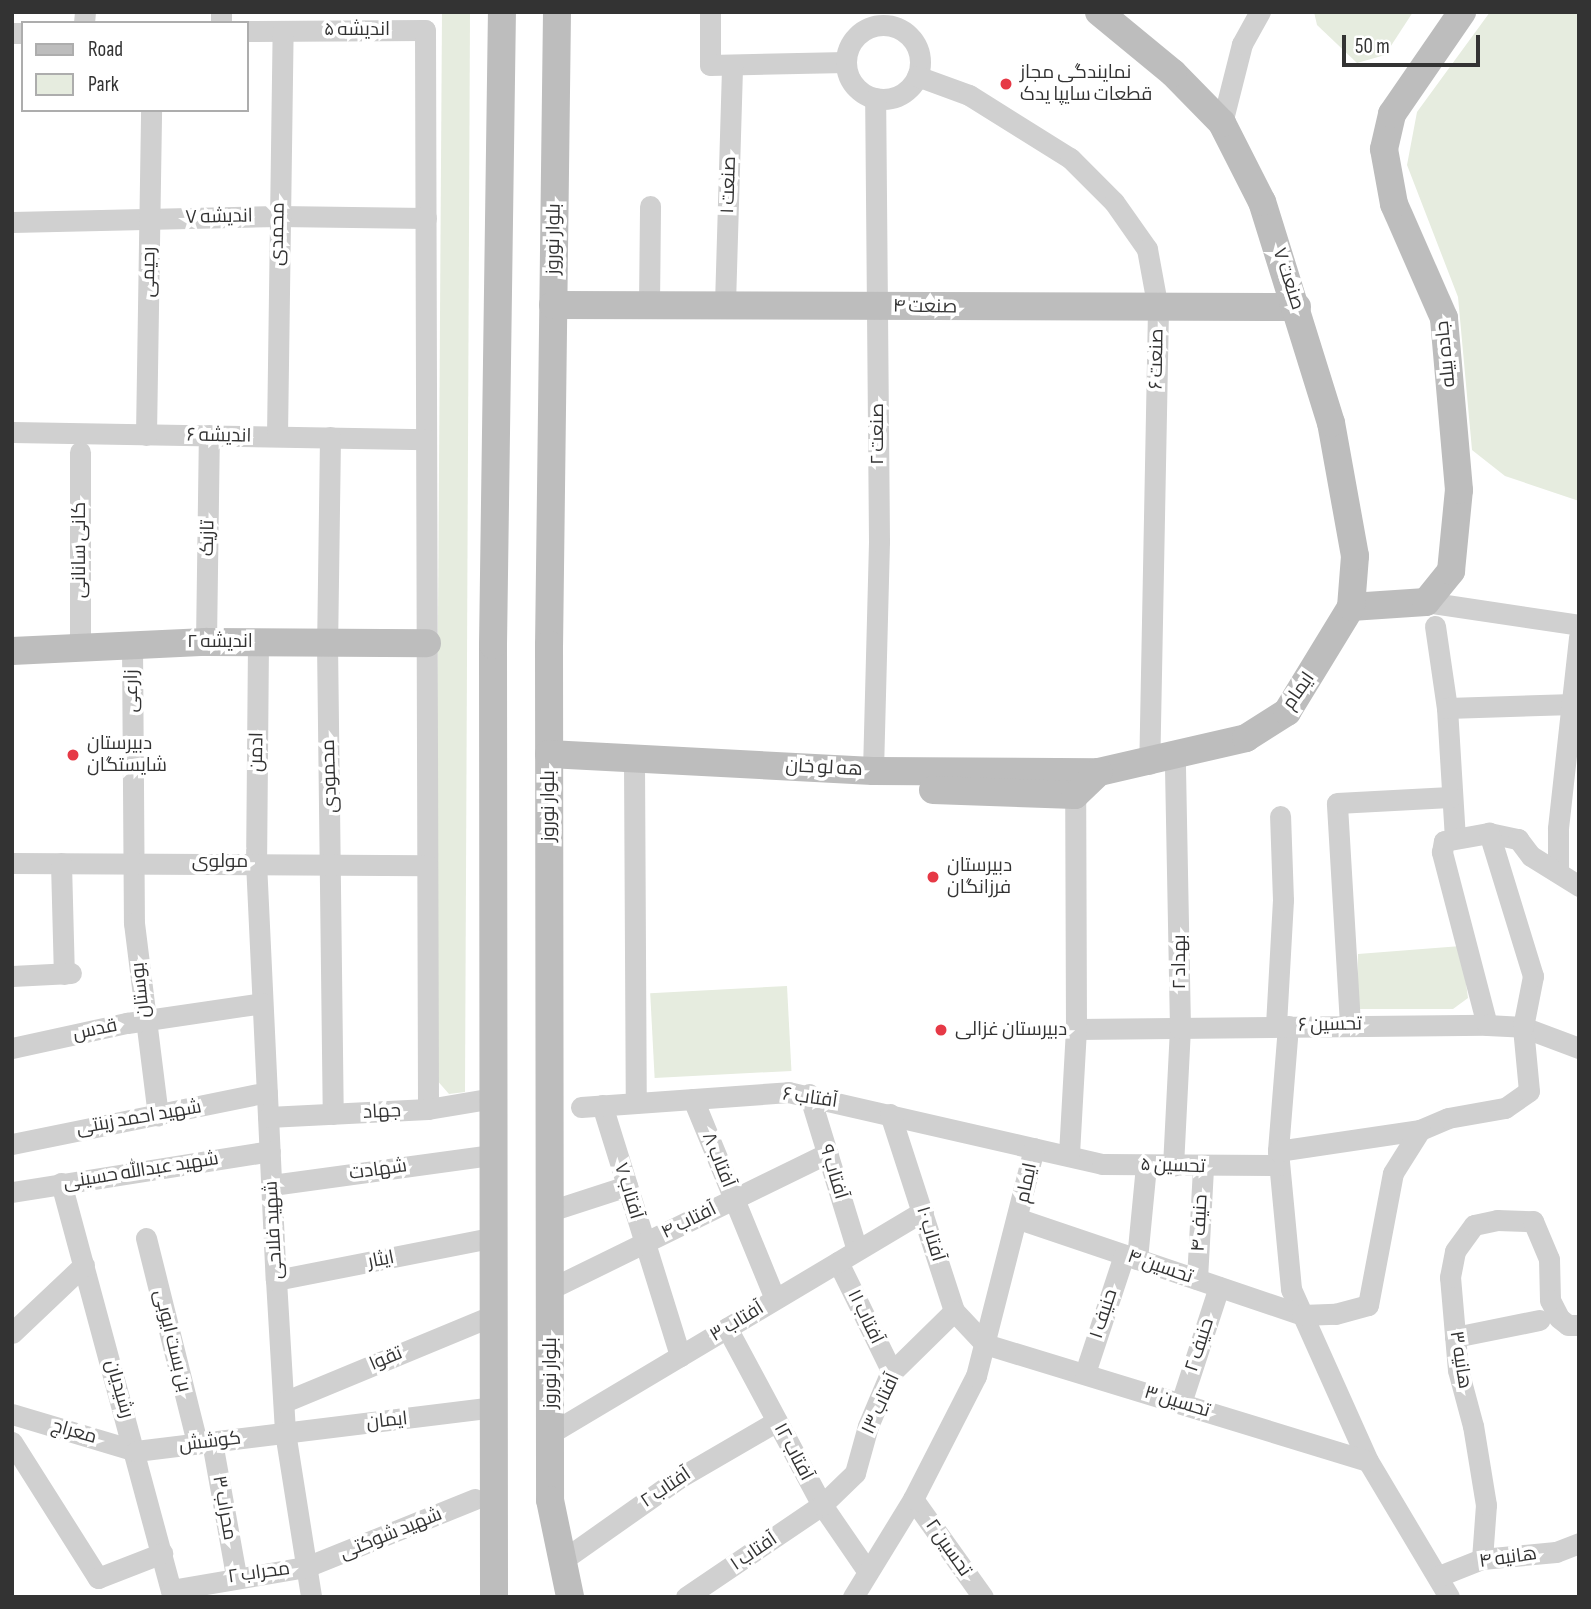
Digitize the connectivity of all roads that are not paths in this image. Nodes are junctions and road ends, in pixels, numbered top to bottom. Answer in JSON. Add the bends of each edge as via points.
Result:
{"nodes":[{"id":1,"x":502,"y":12,"type":"edge"},
{"id":2,"x":556,"y":12,"type":"edge"},
{"id":3,"x":710,"y":12,"type":"edge"},
{"id":4,"x":1099,"y":12,"type":"edge"},
{"id":5,"x":1260,"y":12,"type":"edge"},
{"id":6,"x":1462,"y":12,"type":"edge"},
{"id":7,"x":343,"y":20,"type":"edge"},
{"id":8,"x":903,"y":20,"type":"edge"},
{"id":9,"x":248,"y":31,"type":"edge"},
{"id":10,"x":283,"y":31,"type":"junction"},
{"id":11,"x":846,"y":62,"type":"junction"},
{"id":12,"x":732,"y":66,"type":"junction"},
{"id":13,"x":917,"y":76,"type":"junction"},
{"id":14,"x":875,"y":98,"type":"junction"},
{"id":15,"x":151,"y":112,"type":"edge"},
{"id":16,"x":1222,"y":123,"type":"junction"},
{"id":17,"x":650,"y":206,"type":"dead end"},
{"id":18,"x":278,"y":216,"type":"junction"},
{"id":19,"x":426,"y":218,"type":"junction"},
{"id":20,"x":150,"y":219,"type":"junction"},
{"id":21,"x":12,"y":222,"type":"edge"},
{"id":22,"x":649,"y":304,"type":"junction"},
{"id":23,"x":725,"y":304,"type":"junction"},
{"id":24,"x":553,"y":305,"type":"junction"},
{"id":25,"x":877,"y":306,"type":"junction"},
{"id":26,"x":1297,"y":307,"type":"junction"},
{"id":27,"x":1158,"y":309,"type":"junction"},
{"id":28,"x":12,"y":432,"type":"edge"},
{"id":29,"x":146,"y":435,"type":"junction"},
{"id":30,"x":209,"y":435,"type":"junction"},
{"id":31,"x":278,"y":436,"type":"junction"},
{"id":32,"x":330,"y":437,"type":"junction"},
{"id":33,"x":426,"y":439,"type":"junction"},
{"id":34,"x":80,"y":452,"type":"dead end"},
{"id":35,"x":1351,"y":607,"type":"junction"},
{"id":36,"x":1430,"y":614,"type":"junction"},
{"id":37,"x":1579,"y":625,"type":"edge"},
{"id":38,"x":1579,"y":637,"type":"edge"},
{"id":39,"x":206,"y":642,"type":"junction"},
{"id":40,"x":258,"y":642,"type":"junction"},
{"id":41,"x":327,"y":642,"type":"junction"},
{"id":42,"x":427,"y":643,"type":"junction"},
{"id":43,"x":132,"y":645,"type":"junction"},
{"id":44,"x":80,"y":648,"type":"junction"},
{"id":45,"x":12,"y":651,"type":"edge"},
{"id":46,"x":1573,"y":704,"type":"junction"},
{"id":47,"x":1447,"y":708,"type":"junction"},
{"id":48,"x":1162,"y":761,"type":"junction"},
{"id":49,"x":549,"y":764,"type":"junction"},
{"id":50,"x":634,"y":768,"type":"junction"},
{"id":51,"x":873,"y":771,"type":"junction"},
{"id":52,"x":1083,"y":780,"type":"junction"},
{"id":53,"x":1450,"y":797,"type":"junction"},
{"id":54,"x":1280,"y":816,"type":"dead end"},
{"id":55,"x":1489,"y":833,"type":"junction"},
{"id":56,"x":1455,"y":838,"type":"junction"},
{"id":57,"x":256,"y":862,"type":"junction"},
{"id":58,"x":12,"y":863,"type":"edge"},
{"id":59,"x":61,"y":863,"type":"junction"},
{"id":60,"x":132,"y":863,"type":"junction"},
{"id":61,"x":333,"y":863,"type":"junction"},
{"id":62,"x":428,"y":865,"type":"junction"},
{"id":63,"x":1558,"y":871,"type":"junction"},
{"id":64,"x":1579,"y":886,"type":"edge"},
{"id":65,"x":12,"y":976,"type":"edge"},
{"id":66,"x":262,"y":1003,"type":"junction"},
{"id":67,"x":145,"y":1020,"type":"junction"},
{"id":68,"x":1350,"y":1024,"type":"junction"},
{"id":69,"x":1487,"y":1025,"type":"junction"},
{"id":70,"x":1282,"y":1026,"type":"junction"},
{"id":71,"x":1523,"y":1027,"type":"junction"},
{"id":72,"x":1180,"y":1028,"type":"junction"},
{"id":73,"x":1076,"y":1029,"type":"junction"},
{"id":74,"x":12,"y":1048,"type":"edge"},
{"id":75,"x":1579,"y":1048,"type":"edge"},
{"id":76,"x":267,"y":1092,"type":"junction"},
{"id":77,"x":809,"y":1094,"type":"junction"},
{"id":78,"x":495,"y":1098,"type":"junction"},
{"id":79,"x":694,"y":1098,"type":"junction"},
{"id":80,"x":636,"y":1103,"type":"junction"},
{"id":81,"x":592,"y":1106,"type":"joint"},
{"id":82,"x":428,"y":1109,"type":"junction"},
{"id":83,"x":333,"y":1114,"type":"junction"},
{"id":84,"x":890,"y":1114,"type":"junction"},
{"id":85,"x":158,"y":1116,"type":"junction"},
{"id":86,"x":268,"y":1117,"type":"junction"},
{"id":87,"x":1420,"y":1130,"type":"junction"},
{"id":88,"x":12,"y":1144,"type":"edge"},
{"id":89,"x":1034,"y":1148,"type":"junction"},
{"id":90,"x":270,"y":1151,"type":"junction"},
{"id":91,"x":827,"y":1153,"type":"junction"},
{"id":92,"x":1069,"y":1154,"type":"junction"},
{"id":93,"x":484,"y":1156,"type":"dead end"},
{"id":94,"x":1279,"y":1158,"type":"junction"},
{"id":95,"x":1146,"y":1165,"type":"junction"},
{"id":96,"x":1173,"y":1166,"type":"junction"},
{"id":97,"x":1203,"y":1168,"type":"junction"},
{"id":98,"x":61,"y":1183,"type":"junction"},
{"id":99,"x":272,"y":1185,"type":"junction"},
{"id":100,"x":627,"y":1186,"type":"junction"},
{"id":101,"x":12,"y":1192,"type":"edge"},
{"id":102,"x":734,"y":1199,"type":"junction"},
{"id":103,"x":550,"y":1211,"type":"junction"},
{"id":104,"x":923,"y":1211,"type":"junction"},
{"id":105,"x":1019,"y":1219,"type":"junction"},
{"id":106,"x":146,"y":1238,"type":"dead end"},
{"id":107,"x":485,"y":1239,"type":"dead end"},
{"id":108,"x":645,"y":1243,"type":"junction"},
{"id":109,"x":857,"y":1250,"type":"junction"},
{"id":110,"x":1130,"y":1257,"type":"junction"},
{"id":111,"x":838,"y":1262,"type":"junction"},
{"id":112,"x":84,"y":1265,"type":"junction"},
{"id":113,"x":1197,"y":1279,"type":"junction"},
{"id":114,"x":276,"y":1280,"type":"junction"},
{"id":115,"x":1219,"y":1287,"type":"junction"},
{"id":116,"x":550,"y":1289,"type":"junction"},
{"id":117,"x":775,"y":1299,"type":"junction"},
{"id":118,"x":954,"y":1311,"type":"junction"},
{"id":119,"x":1302,"y":1315,"type":"junction"},
{"id":120,"x":489,"y":1317,"type":"dead end"},
{"id":121,"x":1539,"y":1320,"type":"dead end"},
{"id":122,"x":1579,"y":1325,"type":"edge"},
{"id":123,"x":727,"y":1328,"type":"junction"},
{"id":124,"x":12,"y":1333,"type":"edge"},
{"id":125,"x":1455,"y":1337,"type":"junction"},
{"id":126,"x":985,"y":1344,"type":"junction"},
{"id":127,"x":680,"y":1356,"type":"junction"},
{"id":128,"x":892,"y":1372,"type":"junction"},
{"id":129,"x":1084,"y":1373,"type":"junction"},
{"id":130,"x":284,"y":1402,"type":"junction"},
{"id":131,"x":1181,"y":1403,"type":"junction"},
{"id":132,"x":488,"y":1408,"type":"dead end"},
{"id":133,"x":12,"y":1414,"type":"edge"},
{"id":134,"x":777,"y":1421,"type":"junction"},
{"id":135,"x":285,"y":1432,"type":"junction"},
{"id":136,"x":551,"y":1433,"type":"junction"},
{"id":137,"x":12,"y":1442,"type":"edge"},
{"id":138,"x":205,"y":1442,"type":"junction"},
{"id":139,"x":136,"y":1451,"type":"junction"},
{"id":140,"x":1368,"y":1461,"type":"junction"},
{"id":141,"x":475,"y":1499,"type":"dead end"},
{"id":142,"x":913,"y":1499,"type":"junction"},
{"id":143,"x":822,"y":1505,"type":"junction"},
{"id":144,"x":1579,"y":1543,"type":"edge"},
{"id":145,"x":162,"y":1553,"type":"junction"},
{"id":146,"x":1482,"y":1559,"type":"junction"},
{"id":147,"x":560,"y":1562,"type":"junction"},
{"id":148,"x":306,"y":1567,"type":"junction"},
{"id":149,"x":868,"y":1572,"type":"junction"},
{"id":150,"x":236,"y":1575,"type":"junction"},
{"id":151,"x":1439,"y":1576,"type":"junction"},
{"id":152,"x":172,"y":1593,"type":"edge"},
{"id":153,"x":311,"y":1597,"type":"edge"},
{"id":154,"x":494,"y":1597,"type":"edge"},
{"id":155,"x":570,"y":1597,"type":"edge"},
{"id":156,"x":685,"y":1597,"type":"edge"},
{"id":157,"x":853,"y":1597,"type":"edge"},
{"id":158,"x":982,"y":1597,"type":"edge"},
{"id":159,"x":1449,"y":1597,"type":"edge"}],
"edges":[{"from":1,"to":78,"type":"street","via":[[494,645]]},
{"from":2,"to":24,"type":"street","name":"بلوار نوروز"},
{"from":3,"to":12,"type":"street","via":[[710,65]]},
{"from":4,"to":16,"type":"street","name":"صنعت ۷","via":[[1173,73]]},
{"from":5,"to":16,"type":"street","via":[[1242,44]]},
{"from":6,"to":36,"type":"street","name":"جاده بیله","via":[[1392,114],[1384,149],[1394,204],[1444,318],[1459,491],[1451,571]]},
{"from":7,"to":10,"type":"street","name":"اندیشه ۵"},
{"from":7,"to":19,"type":"street","name":"اندیشه ۵","via":[[425,30]]},
{"from":8,"to":11,"type":"street","via":[[867,29],[850,46]]},
{"from":8,"to":13,"type":"street","via":[[918,51]]},
{"from":9,"to":10,"type":"street","name":"اندیشه ۵"},
{"from":10,"to":18,"type":"street","name":"محمدی"},
{"from":11,"to":12,"type":"street"},
{"from":11,"to":14,"type":"street","via":[[851,81]]},
{"from":12,"to":23,"type":"street","name":"صنعت ۱"},
{"from":13,"to":14,"type":"street","via":[[902,94]]},
{"from":13,"to":27,"type":"street","name":"صنعت ۶","via":[[969,95],[1070,158],[1114,202],[1147,249]]},
{"from":14,"to":25,"type":"street","name":"صنعت ۲"},
{"from":15,"to":20,"type":"street","name":"رحیمی"},
{"from":16,"to":26,"type":"street","name":"صنعت ۷","via":[[1262,202]]},
{"from":17,"to":22,"type":"street"},
{"from":18,"to":19,"type":"street","name":"اندیشه ۷"},
{"from":18,"to":20,"type":"street","name":"اندیشه ۷"},
{"from":18,"to":31,"type":"street","name":"محمدی"},
{"from":19,"to":33,"type":"street"},
{"from":20,"to":21,"type":"street","name":"اندیشه ۷"},
{"from":20,"to":29,"type":"street","name":"رحیمی"},
{"from":22,"to":23,"type":"street","name":"صنعت ۴"},
{"from":22,"to":24,"type":"street","name":"صنعت ۴"},
{"from":23,"to":25,"type":"street","name":"صنعت ۴"},
{"from":24,"to":49,"type":"street","name":"بلوار نوروز"},
{"from":25,"to":27,"type":"street","name":"صنعت ۴"},
{"from":25,"to":51,"type":"street","name":"صنعت ۲","via":[[879,541]]},
{"from":26,"to":27,"type":"street","name":"صنعت ۴"},
{"from":26,"to":35,"type":"street","name":"صنعت ۷","via":[[1331,423],[1352,543]]},
{"from":27,"to":48,"type":"street","name":"صنعت ۶"},
{"from":28,"to":29,"type":"street","name":"اندیشه ۶"},
{"from":29,"to":30,"type":"street","name":"اندیشه ۶"},
{"from":30,"to":31,"type":"street","name":"اندیشه ۶"},
{"from":30,"to":39,"type":"street","name":"تازیک"},
{"from":31,"to":32,"type":"street","name":"اندیشه ۶"},
{"from":32,"to":33,"type":"street","name":"اندیشه ۶"},
{"from":32,"to":41,"type":"street","name":"محمودی"},
{"from":33,"to":42,"type":"street"},
{"from":34,"to":44,"type":"street","name":"کانی سانانی"},
{"from":35,"to":36,"type":"street"},
{"from":35,"to":48,"type":"street","name":"ایمام","via":[[1287,712],[1246,738]]},
{"from":36,"to":37,"type":"street"},
{"from":36,"to":47,"type":"street"},
{"from":38,"to":46,"type":"street"},
{"from":39,"to":40,"type":"street","name":"اندیشه ۲"},
{"from":39,"to":43,"type":"street","name":"اندیشه ۲"},
{"from":40,"to":41,"type":"street","name":"اندیشه ۲"},
{"from":40,"to":57,"type":"street","name":"ادمن"},
{"from":41,"to":42,"type":"street","name":"اندیشه ۲"},
{"from":41,"to":61,"type":"street","name":"محمودی"},
{"from":42,"to":62,"type":"street"},
{"from":43,"to":44,"type":"street","name":"اندیشه ۲"},
{"from":43,"to":60,"type":"street","name":"زارعی"},
{"from":44,"to":45,"type":"street","name":"اندیشه ۲"},
{"from":46,"to":47,"type":"street"},
{"from":46,"to":63,"type":"street","via":[[1558,828]]},
{"from":47,"to":53,"type":"street"},
{"from":48,"to":52,"type":"street","name":"ایمام"},
{"from":48,"to":72,"type":"street","name":"بهداد ۲"},
{"from":49,"to":50,"type":"street"},
{"from":49,"to":103,"type":"street","name":"بلوار نوروز"},
{"from":50,"to":51,"type":"street","name":"هه لو خان"},
{"from":50,"to":52,"type":"street"},
{"from":50,"to":80,"type":"street"},
{"from":51,"to":52,"type":"street","name":"هه لو خان"},
{"from":52,"to":73,"type":"street","name":"ایمام"},
{"from":53,"to":56,"type":"street"},
{"from":53,"to":68,"type":"street","via":[[1337,803]]},
{"from":54,"to":70,"type":"street"},
{"from":55,"to":56,"type":"street"},
{"from":55,"to":63,"type":"street","via":[[1518,839],[1531,856]]},
{"from":55,"to":71,"type":"street","name":"تحسین ۵","via":[[1533,976]]},
{"from":56,"to":69,"type":"street","via":[[1444,841],[1442,852]]},
{"from":57,"to":60,"type":"street","name":"مولوی"},
{"from":57,"to":61,"type":"street","name":"مولوی"},
{"from":57,"to":66,"type":"street","name":"شهید فلاحی"},
{"from":58,"to":59,"type":"street","name":"مولوی"},
{"from":59,"to":60,"type":"street","name":"مولوی"},
{"from":59,"to":65,"type":"street","via":[[68,973]]},
{"from":60,"to":67,"type":"street","name":"بوستان"},
{"from":61,"to":62,"type":"street","name":"مولوی"},
{"from":61,"to":83,"type":"street","name":"محمودی"},
{"from":62,"to":82,"type":"street"},
{"from":63,"to":64,"type":"street"},
{"from":66,"to":67,"type":"street","name":"قدس"},
{"from":66,"to":76,"type":"street","name":"شهید فلاحی"},
{"from":67,"to":74,"type":"street","name":"قدس"},
{"from":67,"to":85,"type":"street","name":"بوستان"},
{"from":68,"to":69,"type":"street","name":"تحسین ۶"},
{"from":68,"to":70,"type":"street","name":"تحسین ۶"},
{"from":69,"to":71,"type":"street","name":"تحسین ۶"},
{"from":70,"to":72,"type":"street","name":"تحسین ۶"},
{"from":70,"to":94,"type":"street"},
{"from":71,"to":75,"type":"street","name":"تحسین ۶"},
{"from":71,"to":87,"type":"street","name":"تحسین ۵","via":[[1529,1091],[1523,1100],[1505,1108],[1448,1118]]},
{"from":72,"to":73,"type":"street","name":"تحسین ۶"},
{"from":72,"to":96,"type":"street","name":"بهداد ۲"},
{"from":73,"to":92,"type":"street","name":"ایمام"},
{"from":76,"to":85,"type":"street","name":"شهید احمد زینتی"},
{"from":76,"to":86,"type":"street","name":"شهید فلاحی"},
{"from":77,"to":79,"type":"street","name":"آفتاب ۶"},
{"from":77,"to":84,"type":"street","name":"آفتاب ۶"},
{"from":77,"to":91,"type":"street","name":"آفتاب ۹"},
{"from":78,"to":82,"type":"street","name":"جهاد"},
{"from":78,"to":154,"type":"street"},
{"from":79,"to":80,"type":"street","name":"آفتاب ۶"},
{"from":79,"to":102,"type":"street","name":"آفتاب ۸"},
{"from":80,"to":81,"type":"street","name":"آفتاب ۶"},
{"from":81,"to":100,"type":"street","name":"آفتاب ۷"},
{"from":82,"to":83,"type":"street","name":"جهاد"},
{"from":83,"to":86,"type":"street","name":"جهاد"},
{"from":84,"to":89,"type":"street","name":"آفتاب ۶"},
{"from":84,"to":104,"type":"street","name":"آفتاب ۱۰"},
{"from":85,"to":88,"type":"street","name":"شهید احمد زینتی"},
{"from":86,"to":90,"type":"street","name":"شهید فلاحی"},
{"from":87,"to":94,"type":"street","name":"تحسین ۵"},
{"from":87,"to":119,"type":"street","via":[[1393,1173],[1368,1305],[1335,1314]]},
{"from":89,"to":92,"type":"street","name":"ایمام"},
{"from":89,"to":105,"type":"street","name":"ایمام"},
{"from":90,"to":98,"type":"street","name":"شهید عبدالله حسینی"},
{"from":90,"to":99,"type":"street","name":"شهید فلاحی"},
{"from":91,"to":102,"type":"street","name":"آفتاب ۴"},
{"from":91,"to":109,"type":"street","name":"آفتاب ۹"},
{"from":92,"to":95,"type":"street","name":"تحسین ۵","via":[[1102,1164]]},
{"from":93,"to":99,"type":"street","name":"شهادت"},
{"from":94,"to":97,"type":"street","name":"تحسین ۵"},
{"from":94,"to":119,"type":"street","via":[[1292,1289]]},
{"from":95,"to":96,"type":"street","name":"تحسین ۵"},
{"from":95,"to":110,"type":"street","name":"حنیف ۱"},
{"from":96,"to":97,"type":"street","name":"تحسین ۵"},
{"from":97,"to":113,"type":"street","name":"حنیف ۴"},
{"from":98,"to":101,"type":"street","name":"شهید عبدالله حسینی"},
{"from":98,"to":112,"type":"street","name":"رشیدیان"},
{"from":99,"to":114,"type":"street","name":"شهید فلاحی"},
{"from":100,"to":103,"type":"street"},
{"from":100,"to":108,"type":"street","name":"آفتاب ۷"},
{"from":102,"to":108,"type":"street","name":"آفتاب ۴"},
{"from":102,"to":117,"type":"street","name":"آفتاب ۸"},
{"from":103,"to":116,"type":"street","name":"بلوار نوروز"},
{"from":104,"to":109,"type":"street","name":"آفتاب ۳"},
{"from":104,"to":118,"type":"street","name":"آفتاب ۱۰"},
{"from":105,"to":110,"type":"street","name":"تحسین ۴"},
{"from":105,"to":126,"type":"street","name":"ایمام"},
{"from":106,"to":138,"type":"street","name":"بن بست ایوبی"},
{"from":107,"to":114,"type":"street","name":"ایثار"},
{"from":108,"to":116,"type":"street","name":"آفتاب ۴"},
{"from":108,"to":127,"type":"street","name":"آفتاب ۷"},
{"from":109,"to":111,"type":"street","name":"آفتاب ۳"},
{"from":110,"to":113,"type":"street","name":"تحسین ۴"},
{"from":110,"to":129,"type":"street","name":"حنیف ۱"},
{"from":111,"to":117,"type":"street","name":"آفتاب ۳"},
{"from":111,"to":128,"type":"street","name":"آفتاب ۱۱"},
{"from":112,"to":124,"type":"street"},
{"from":112,"to":139,"type":"street","name":"رشیدیان"},
{"from":113,"to":115,"type":"street","name":"تحسین ۴"},
{"from":114,"to":130,"type":"street","name":"شهید فلاحی"},
{"from":115,"to":119,"type":"street","name":"تحسین ۴"},
{"from":115,"to":131,"type":"street","name":"حنیف ۲"},
{"from":116,"to":136,"type":"street","name":"بلوار نوروز"},
{"from":117,"to":123,"type":"street","name":"آفتاب ۳"},
{"from":118,"to":126,"type":"street","name":"آفتاب ۱۰"},
{"from":118,"to":128,"type":"street","name":"آفتاب ۱۳"},
{"from":119,"to":140,"type":"street"},
{"from":120,"to":130,"type":"street","name":"تقوا"},
{"from":121,"to":125,"type":"street"},
{"from":122,"to":125,"type":"street","name":"هانیه ۳","via":[[1559,1318],[1550,1300],[1549,1259],[1533,1221],[1497,1220],[1474,1225],[1455,1251],[1450,1277]]},
{"from":123,"to":127,"type":"street","name":"آفتاب ۳"},
{"from":123,"to":134,"type":"street","name":"آفتاب ۱۲"},
{"from":125,"to":146,"type":"street","name":"هانیه ۳","via":[[1486,1505]]},
{"from":126,"to":129,"type":"street","name":"تحسین ۳"},
{"from":126,"to":142,"type":"street","name":"ایمام","via":[[976,1376]]},
{"from":127,"to":136,"type":"street","name":"آفتاب ۳"},
{"from":128,"to":143,"type":"street","name":"آفتاب ۱۳","via":[[868,1426],[855,1473]]},
{"from":129,"to":131,"type":"street","name":"تحسین ۳"},
{"from":130,"to":135,"type":"street","name":"شهید فلاحی"},
{"from":131,"to":140,"type":"street","name":"تحسین ۳"},
{"from":132,"to":135,"type":"street","name":"ایمان"},
{"from":133,"to":139,"type":"street","name":"معراج"},
{"from":134,"to":143,"type":"street","name":"آفتاب ۱۲"},
{"from":134,"to":147,"type":"street","name":"آفتاب ۲","via":[[679,1478]]},
{"from":135,"to":138,"type":"street","name":"کوشش"},
{"from":135,"to":148,"type":"street","name":"شهید فلاحی"},
{"from":136,"to":147,"type":"street","name":"بلوار نوروز","via":[[550,1500]]},
{"from":137,"to":145,"type":"street","via":[[98,1578]]},
{"from":138,"to":139,"type":"street","name":"کوشش"},
{"from":138,"to":150,"type":"street","name":"محراب ۳"},
{"from":139,"to":145,"type":"street","name":"رشیدیان"},
{"from":140,"to":151,"type":"street"},
{"from":141,"to":148,"type":"street","name":"شهید شوکتی"},
{"from":142,"to":149,"type":"street","name":"ایمام"},
{"from":142,"to":158,"type":"street","name":"تحسین ۲"},
{"from":143,"to":149,"type":"street","name":"آفتاب ۱۲"},
{"from":143,"to":156,"type":"street","name":"آفتاب ۱"},
{"from":144,"to":146,"type":"street","name":"هانیه ۴","via":[[1556,1552]]},
{"from":145,"to":152,"type":"street","name":"رشیدیان"},
{"from":146,"to":151,"type":"street","name":"هانیه ۴"},
{"from":147,"to":155,"type":"street","name":"بلوار نوروز"},
{"from":148,"to":150,"type":"street","name":"محراب ۲"},
{"from":148,"to":153,"type":"street","name":"شهید فلاحی"},
{"from":149,"to":157,"type":"street","name":"ایمام"},
{"from":150,"to":152,"type":"street","name":"محراب ۲"},
{"from":151,"to":159,"type":"street"}]}
